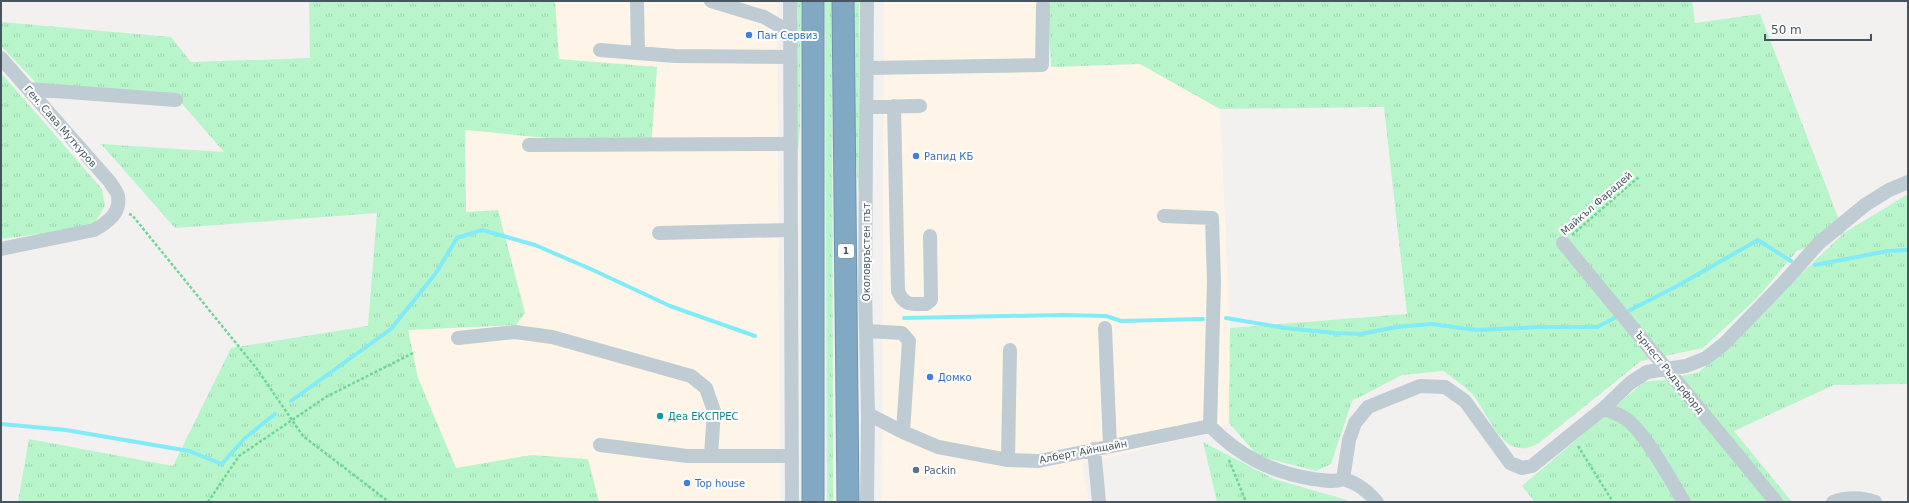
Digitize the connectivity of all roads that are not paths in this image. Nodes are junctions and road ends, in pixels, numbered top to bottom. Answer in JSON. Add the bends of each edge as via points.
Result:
{"nodes":[{"id":1,"x":638,"y":1,"type":"edge"},
{"id":2,"x":711,"y":1,"type":"edge"},
{"id":3,"x":790,"y":1,"type":"edge"},
{"id":4,"x":813,"y":1,"type":"edge"},
{"id":5,"x":843,"y":1,"type":"edge"},
{"id":6,"x":867,"y":1,"type":"edge"},
{"id":7,"x":1043,"y":5,"type":"dead end"},
{"id":8,"x":790,"y":32,"type":"junction"},
{"id":9,"x":600,"y":50,"type":"dead end"},
{"id":10,"x":638,"y":53,"type":"junction"},
{"id":11,"x":790,"y":57,"type":"junction"},
{"id":12,"x":1,"y":58,"type":"edge"},
{"id":13,"x":868,"y":68,"type":"junction"},
{"id":14,"x":28,"y":89,"type":"junction"},
{"id":15,"x":176,"y":100,"type":"dead end"},
{"id":16,"x":894,"y":106,"type":"junction"},
{"id":17,"x":920,"y":106,"type":"dead end"},
{"id":18,"x":867,"y":107,"type":"junction"},
{"id":19,"x":790,"y":144,"type":"junction"},
{"id":20,"x":529,"y":145,"type":"dead end"},
{"id":21,"x":1908,"y":182,"type":"edge"},
{"id":22,"x":1164,"y":216,"type":"dead end"},
{"id":23,"x":791,"y":230,"type":"junction"},
{"id":24,"x":659,"y":233,"type":"dead end"},
{"id":25,"x":930,"y":236,"type":"dead end"},
{"id":26,"x":1563,"y":243,"type":"road end"},
{"id":27,"x":1,"y":249,"type":"edge"},
{"id":28,"x":1105,"y":328,"type":"dead end"},
{"id":29,"x":866,"y":331,"type":"junction"},
{"id":30,"x":458,"y":338,"type":"dead end"},
{"id":31,"x":1010,"y":350,"type":"dead end"},
{"id":32,"x":1668,"y":369,"type":"junction"},
{"id":33,"x":1604,"y":408,"type":"junction"},
{"id":34,"x":868,"y":414,"type":"junction"},
{"id":35,"x":1210,"y":426,"type":"junction"},
{"id":36,"x":902,"y":432,"type":"junction"},
{"id":37,"x":600,"y":445,"type":"dead end"},
{"id":38,"x":1110,"y":445,"type":"junction"},
{"id":39,"x":1094,"y":449,"type":"junction"},
{"id":40,"x":711,"y":455,"type":"junction"},
{"id":41,"x":792,"y":456,"type":"junction"},
{"id":42,"x":1008,"y":460,"type":"junction"},
{"id":43,"x":1343,"y":478,"type":"junction"},
{"id":44,"x":792,"y":502,"type":"edge"},
{"id":45,"x":813,"y":502,"type":"edge"},
{"id":46,"x":848,"y":502,"type":"edge"},
{"id":47,"x":867,"y":502,"type":"edge"},
{"id":48,"x":1099,"y":502,"type":"edge"},
{"id":49,"x":1378,"y":502,"type":"edge"},
{"id":50,"x":1684,"y":502,"type":"edge"},
{"id":51,"x":1776,"y":502,"type":"edge"},
{"id":52,"x":1833,"y":502,"type":"edge"},
{"id":53,"x":1874,"y":502,"type":"edge"}],
"edges":[{"from":1,"to":10,"type":"street"},
{"from":2,"to":8,"type":"street","via":[[764,18]]},
{"from":3,"to":8,"type":"street"},
{"from":4,"to":45,"type":"highway"},
{"from":5,"to":46,"type":"highway","name":"Околовръстен път","number":"1"},
{"from":6,"to":13,"type":"street","name":"Околовръстен път"},
{"from":7,"to":13,"type":"street","via":[[1042,65]]},
{"from":8,"to":11,"type":"street"},
{"from":9,"to":10,"type":"street"},
{"from":10,"to":11,"type":"street","via":[[675,56]]},
{"from":11,"to":19,"type":"street"},
{"from":12,"to":14,"type":"street","name":"Ген. Сава Муткуров"},
{"from":13,"to":18,"type":"street","name":"Околовръстен път"},
{"from":14,"to":15,"type":"street"},
{"from":14,"to":27,"type":"street","name":"Ген. Сава Муткуров","via":[[110,182],[118,196],[117,211],[106,224],[94,230]]},
{"from":16,"to":17,"type":"street"},
{"from":16,"to":18,"type":"street"},
{"from":16,"to":25,"type":"street","via":[[898,291],[902,300],[910,304],[926,304],[931,300]]},
{"from":18,"to":29,"type":"street","name":"Околовръстен път"},
{"from":19,"to":20,"type":"street"},
{"from":19,"to":23,"type":"street"},
{"from":21,"to":32,"type":"street","via":[[1865,205],[1820,243],[1725,343],[1686,366]]},
{"from":22,"to":35,"type":"street","via":[[1212,218],[1214,282]]},
{"from":23,"to":24,"type":"street"},
{"from":23,"to":41,"type":"street"},
{"from":26,"to":32,"type":"street","name":"Ърнест Ръдърфорд"},
{"from":28,"to":38,"type":"street"},
{"from":29,"to":34,"type":"street","name":"Околовръстен път"},
{"from":29,"to":36,"type":"street","via":[[902,333],[908,341]]},
{"from":30,"to":40,"type":"street","via":[[515,332],[552,337],[691,376],[706,388],[714,411]]},
{"from":31,"to":42,"type":"street"},
{"from":32,"to":33,"type":"street","via":[[1647,372],[1630,383]]},
{"from":32,"to":51,"type":"street","name":"Ърнест Ръдърфорд"},
{"from":33,"to":43,"type":"street","via":[[1532,466],[1522,468],[1510,464],[1465,400],[1444,387],[1420,386],[1368,407],[1355,423],[1349,440]]},
{"from":33,"to":50,"type":"street","via":[[1627,420],[1638,431]]},
{"from":34,"to":36,"type":"street","name":"Алберт Айнщайн"},
{"from":34,"to":47,"type":"street","name":"Околовръстен път"},
{"from":35,"to":38,"type":"street","name":"Алберт Айнщайн"},
{"from":35,"to":43,"type":"street","via":[[1227,443],[1254,460],[1298,476],[1329,481]]},
{"from":36,"to":42,"type":"street","name":"Алберт Айнщайн","via":[[938,447]]},
{"from":37,"to":40,"type":"street","via":[[687,456]]},
{"from":38,"to":39,"type":"street","name":"Алберт Айнщайн"},
{"from":39,"to":42,"type":"street","name":"Алберт Айнщайн","via":[[1039,461]]},
{"from":39,"to":48,"type":"street"},
{"from":40,"to":41,"type":"street"},
{"from":41,"to":44,"type":"street"},
{"from":43,"to":49,"type":"street","via":[[1355,482]]},
{"from":52,"to":53,"type":"street","via":[[1863,498]]}]}
